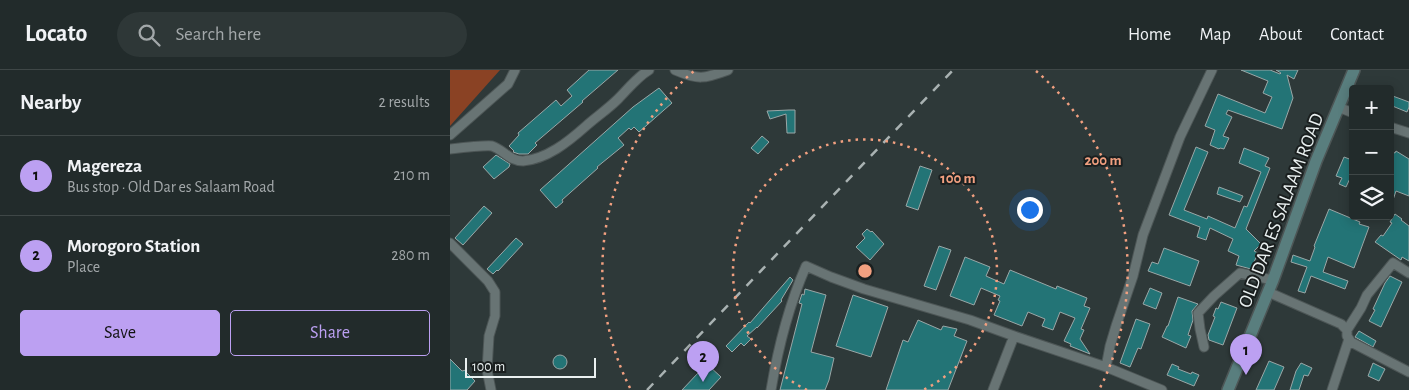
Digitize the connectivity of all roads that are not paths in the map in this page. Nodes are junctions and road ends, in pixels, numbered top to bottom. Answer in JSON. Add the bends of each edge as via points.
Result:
{"nodes":[{"id":1,"x":515,"y":70,"type":"edge"},
{"id":2,"x":649,"y":70,"type":"edge"},
{"id":3,"x":675,"y":70,"type":"edge"},
{"id":4,"x":728,"y":70,"type":"edge"},
{"id":5,"x":1212,"y":70,"type":"edge"},
{"id":6,"x":1354,"y":70,"type":"edge"},
{"id":7,"x":1338,"y":107,"type":"junction"},
{"id":8,"x":1349,"y":111,"type":"edge"},
{"id":9,"x":1394,"y":128,"type":"edge"},
{"id":10,"x":1409,"y":133,"type":"edge"},
{"id":11,"x":450,"y":135,"type":"edge"},
{"id":12,"x":450,"y":148,"type":"edge"},
{"id":13,"x":450,"y":243,"type":"edge"},
{"id":14,"x":1409,"y":273,"type":"edge"},
{"id":15,"x":1273,"y":280,"type":"junction"},
{"id":16,"x":1268,"y":292,"type":"junction"},
{"id":17,"x":1348,"y":335,"type":"junction"},
{"id":18,"x":1014,"y":336,"type":"junction"},
{"id":19,"x":1204,"y":347,"type":"dead end"},
{"id":20,"x":1106,"y":367,"type":"junction"},
{"id":21,"x":1409,"y":372,"type":"edge"},
{"id":22,"x":491,"y":390,"type":"edge"},
{"id":23,"x":771,"y":390,"type":"edge"},
{"id":24,"x":993,"y":390,"type":"edge"},
{"id":25,"x":1162,"y":390,"type":"edge"},
{"id":26,"x":1228,"y":390,"type":"edge"},
{"id":27,"x":1332,"y":390,"type":"edge"}],
"edges":[{"from":1,"to":11,"type":"street","via":[[508,84]]},
{"from":2,"to":12,"type":"street","via":[[581,130],[546,155],[520,161],[491,146]]},
{"from":3,"to":4,"type":"street","via":[[700,78]]},
{"from":5,"to":20,"type":"street","via":[[1180,137],[1143,235]]},
{"from":6,"to":7,"type":"main road","name":"OLD DAR ES SALAAM ROAD"},
{"from":7,"to":8,"type":"street"},
{"from":7,"to":15,"type":"main road","name":"OLD DAR ES SALAAM ROAD"},
{"from":9,"to":10,"type":"street"},
{"from":13,"to":22,"type":"street","via":[[495,292],[487,370]]},
{"from":14,"to":17,"type":"street","via":[[1393,262],[1367,295]]},
{"from":15,"to":16,"type":"main road","name":"OLD DAR ES SALAAM ROAD"},
{"from":15,"to":19,"type":"street","via":[[1240,273],[1214,296],[1198,312]]},
{"from":16,"to":17,"type":"street","via":[[1336,322]]},
{"from":16,"to":26,"type":"main road","name":"OLD DAR ES SALAAM ROAD"},
{"from":17,"to":21,"type":"street","via":[[1351,342]]},
{"from":17,"to":27,"type":"street"},
{"from":18,"to":20,"type":"street"},
{"from":18,"to":23,"type":"street","via":[[864,289],[806,266],[791,304]]},
{"from":18,"to":24,"type":"street"},
{"from":20,"to":25,"type":"street"}]}
